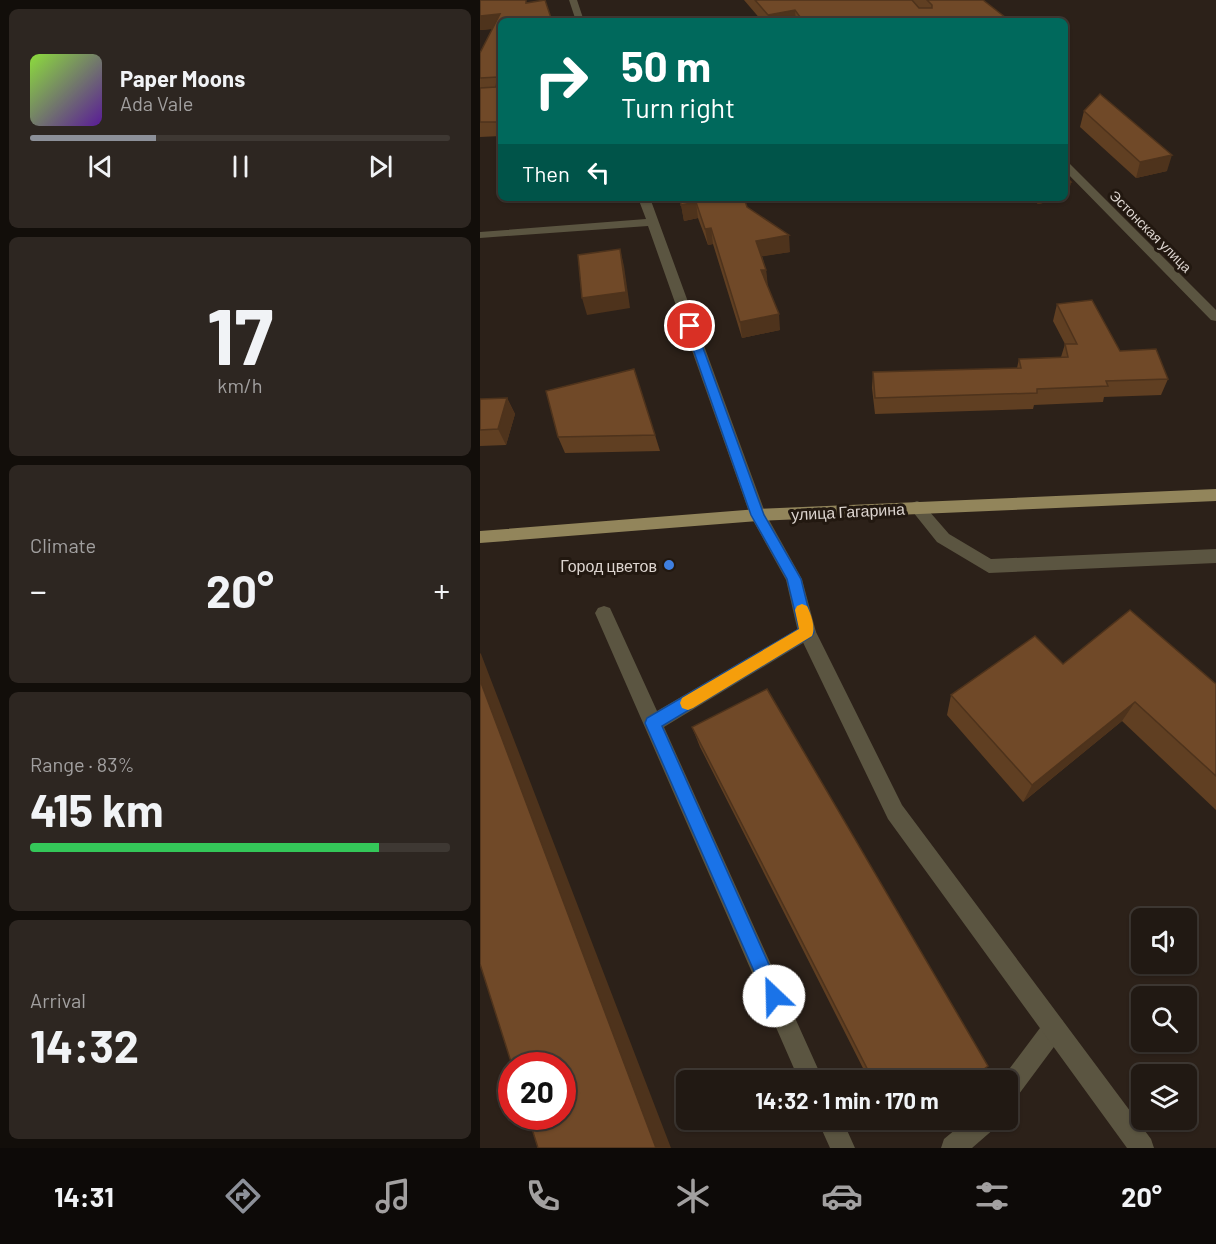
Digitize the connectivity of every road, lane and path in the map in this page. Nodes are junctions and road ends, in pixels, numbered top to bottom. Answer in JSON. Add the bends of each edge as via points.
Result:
{"nodes":[{"id":1,"x":573,"y":0,"type":"edge"},
{"id":2,"x":579,"y":18,"type":"edge"},
{"id":3,"x":1068,"y":168,"type":"edge"},
{"id":4,"x":645,"y":201,"type":"edge"},
{"id":5,"x":652,"y":222,"type":"junction"},
{"id":6,"x":480,"y":235,"type":"edge"},
{"id":7,"x":1216,"y":317,"type":"edge"},
{"id":8,"x":1216,"y":495,"type":"edge"},
{"id":9,"x":917,"y":507,"type":"junction"},
{"id":10,"x":758,"y":515,"type":"junction"},
{"id":11,"x":480,"y":537,"type":"edge"},
{"id":12,"x":1216,"y":556,"type":"edge"},
{"id":13,"x":604,"y":613,"type":"dead end"},
{"id":14,"x":807,"y":632,"type":"junction"},
{"id":15,"x":653,"y":723,"type":"junction"},
{"id":16,"x":1054,"y":1028,"type":"junction"},
{"id":17,"x":808,"y":1070,"type":"edge"},
{"id":18,"x":1018,"y":1077,"type":"edge"},
{"id":19,"x":834,"y":1130,"type":"edge"},
{"id":20,"x":973,"y":1130,"type":"edge"},
{"id":21,"x":843,"y":1148,"type":"edge"},
{"id":22,"x":952,"y":1148,"type":"edge"},
{"id":23,"x":1142,"y":1148,"type":"edge"}],
"edges":[{"from":1,"to":2,"type":"street"},
{"from":3,"to":7,"type":"street","name":"Эстонская улица"},
{"from":4,"to":5,"type":"street"},
{"from":5,"to":6,"type":"street"},
{"from":5,"to":10,"type":"street"},
{"from":8,"to":9,"type":"main road","name":"улица Гагарина"},
{"from":9,"to":10,"type":"main road","name":"улица Гагарина"},
{"from":9,"to":12,"type":"street","via":[[943,538],[989,566]]},
{"from":10,"to":11,"type":"main road","name":"улица Гагарина"},
{"from":10,"to":14,"type":"street","via":[[794,579]]},
{"from":13,"to":15,"type":"street"},
{"from":14,"to":15,"type":"street"},
{"from":14,"to":16,"type":"street","via":[[895,812]]},
{"from":15,"to":17,"type":"street"},
{"from":16,"to":18,"type":"street"},
{"from":16,"to":23,"type":"street"},
{"from":19,"to":21,"type":"street"},
{"from":20,"to":22,"type":"street"}]}
